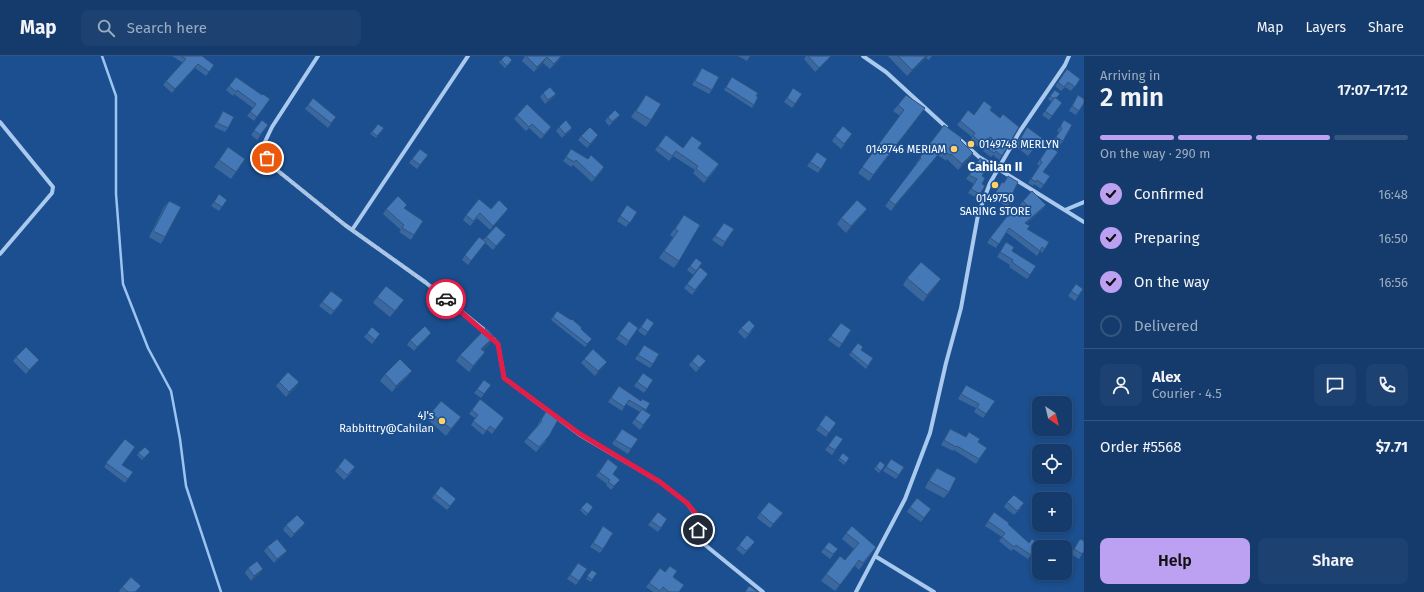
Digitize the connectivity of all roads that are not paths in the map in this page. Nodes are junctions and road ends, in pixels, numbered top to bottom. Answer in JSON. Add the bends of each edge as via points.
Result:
{"nodes":[{"id":1,"x":318,"y":56,"type":"edge"},
{"id":2,"x":468,"y":56,"type":"edge"},
{"id":3,"x":864,"y":56,"type":"edge"},
{"id":4,"x":1069,"y":56,"type":"edge"},
{"id":5,"x":0,"y":122,"type":"edge"},
{"id":6,"x":950,"y":130,"type":"edge"},
{"id":7,"x":956,"y":136,"type":"edge"},
{"id":8,"x":999,"y":169,"type":"junction"},
{"id":9,"x":1084,"y":202,"type":"edge"},
{"id":10,"x":1065,"y":210,"type":"junction"},
{"id":11,"x":1084,"y":222,"type":"edge"},
{"id":12,"x":352,"y":230,"type":"junction"},
{"id":13,"x":0,"y":254,"type":"edge"},
{"id":14,"x":875,"y":556,"type":"junction"},
{"id":15,"x":762,"y":592,"type":"edge"},
{"id":16,"x":856,"y":592,"type":"edge"},
{"id":17,"x":934,"y":592,"type":"edge"}],
"edges":[{"from":1,"to":12,"type":"street","via":[[272,127],[261,150],[272,166]]},
{"from":2,"to":12,"type":"street"},
{"from":3,"to":6,"type":"street","via":[[886,72]]},
{"from":4,"to":8,"type":"street","via":[[1020,131]]},
{"from":5,"to":13,"type":"street","via":[[53,187],[52,193]]},
{"from":7,"to":8,"type":"street","via":[[979,157]]},
{"from":8,"to":10,"type":"street"},
{"from":8,"to":14,"type":"street","via":[[990,183],[978,216],[961,308],[930,433],[905,499]]},
{"from":9,"to":10,"type":"street"},
{"from":10,"to":11,"type":"street"},
{"from":12,"to":15,"type":"street","via":[[425,282],[487,332],[498,344],[504,378],[580,434],[660,482],[687,503],[696,514],[699,540]]},
{"from":14,"to":16,"type":"street"},
{"from":14,"to":17,"type":"street"}]}
